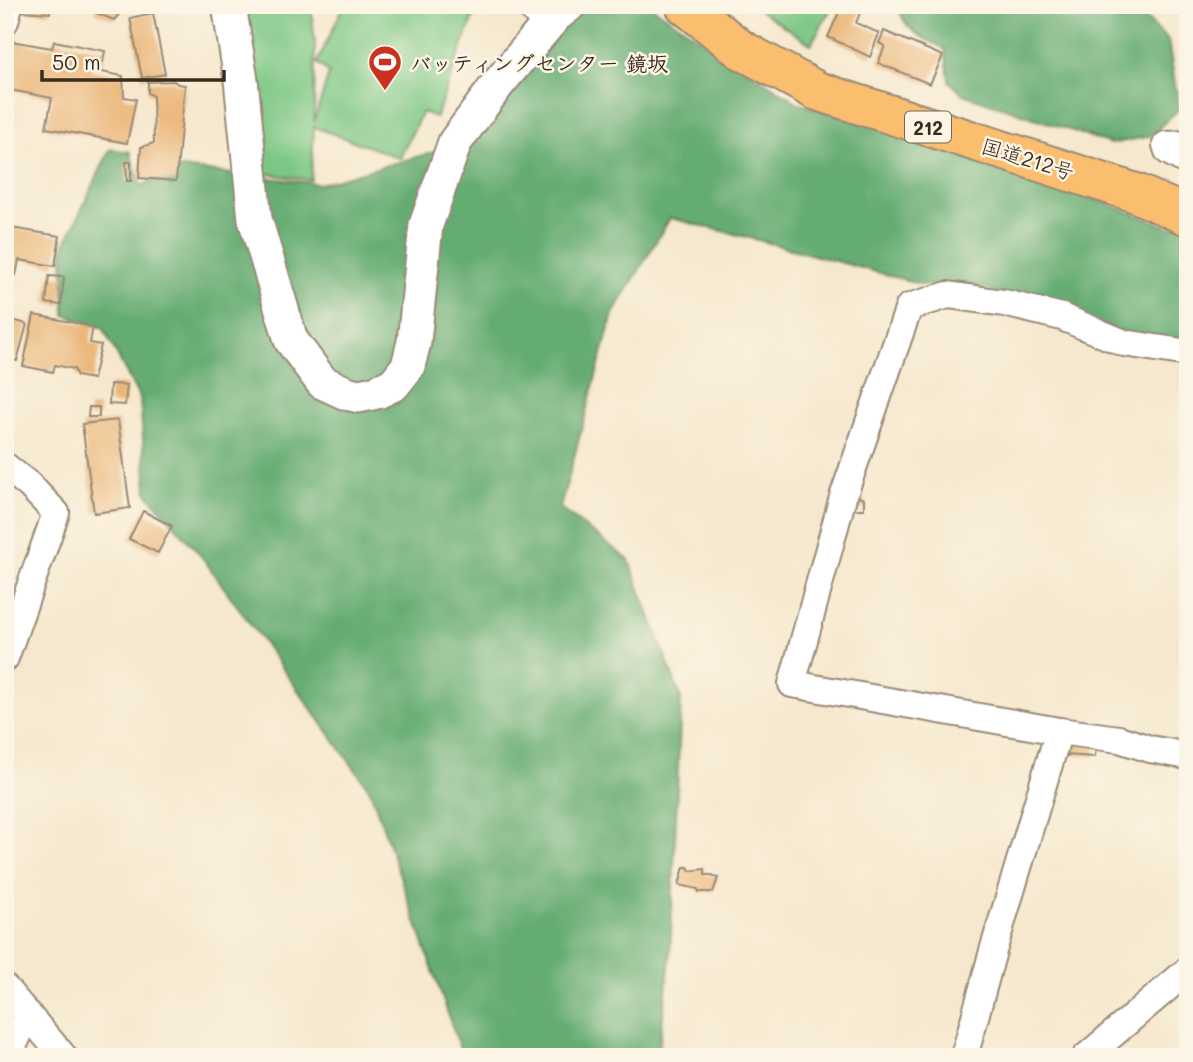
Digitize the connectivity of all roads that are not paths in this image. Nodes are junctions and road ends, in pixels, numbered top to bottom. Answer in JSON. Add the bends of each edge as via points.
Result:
{"nodes":[{"id":1,"x":9,"y":5,"type":"edge"},
{"id":2,"x":229,"y":5,"type":"edge"},
{"id":3,"x":685,"y":5,"type":"edge"},
{"id":4,"x":549,"y":12,"type":"edge"},
{"id":5,"x":5,"y":21,"type":"edge"},
{"id":6,"x":1188,"y":144,"type":"edge"},
{"id":7,"x":1188,"y":162,"type":"edge"},
{"id":8,"x":1188,"y":216,"type":"edge"},
{"id":9,"x":1188,"y":354,"type":"edge"},
{"id":10,"x":5,"y":466,"type":"edge"},
{"id":11,"x":5,"y":659,"type":"edge"},
{"id":12,"x":1059,"y":731,"type":"junction"},
{"id":13,"x":1188,"y":756,"type":"edge"},
{"id":14,"x":1188,"y":970,"type":"edge"},
{"id":15,"x":5,"y":988,"type":"edge"},
{"id":16,"x":28,"y":1014,"type":"junction"},
{"id":17,"x":8,"y":1057,"type":"edge"},
{"id":18,"x":64,"y":1057,"type":"edge"},
{"id":19,"x":964,"y":1057,"type":"edge"},
{"id":20,"x":1086,"y":1057,"type":"edge"}],
"edges":[{"from":1,"to":5,"type":"street"},
{"from":2,"to":4,"type":"street","via":[[255,219],[291,340],[322,382],[359,396],[394,384],[408,366],[426,225],[455,142]]},
{"from":3,"to":8,"type":"highway","name":"国道212号","number":"212","via":[[740,49],[817,91],[1124,189]]},
{"from":6,"to":7,"type":"street","via":[[1166,145],[1168,151]]},
{"from":9,"to":12,"type":"street","via":[[1124,343],[1062,317],[1004,303],[948,295],[909,307],[843,497],[792,684]]},
{"from":10,"to":11,"type":"street","via":[[56,513]]},
{"from":12,"to":13,"type":"street","via":[[1119,739]]},
{"from":12,"to":19,"type":"street"},
{"from":14,"to":20,"type":"street"},
{"from":15,"to":16,"type":"street"},
{"from":16,"to":17,"type":"street"},
{"from":16,"to":18,"type":"street"}]}
